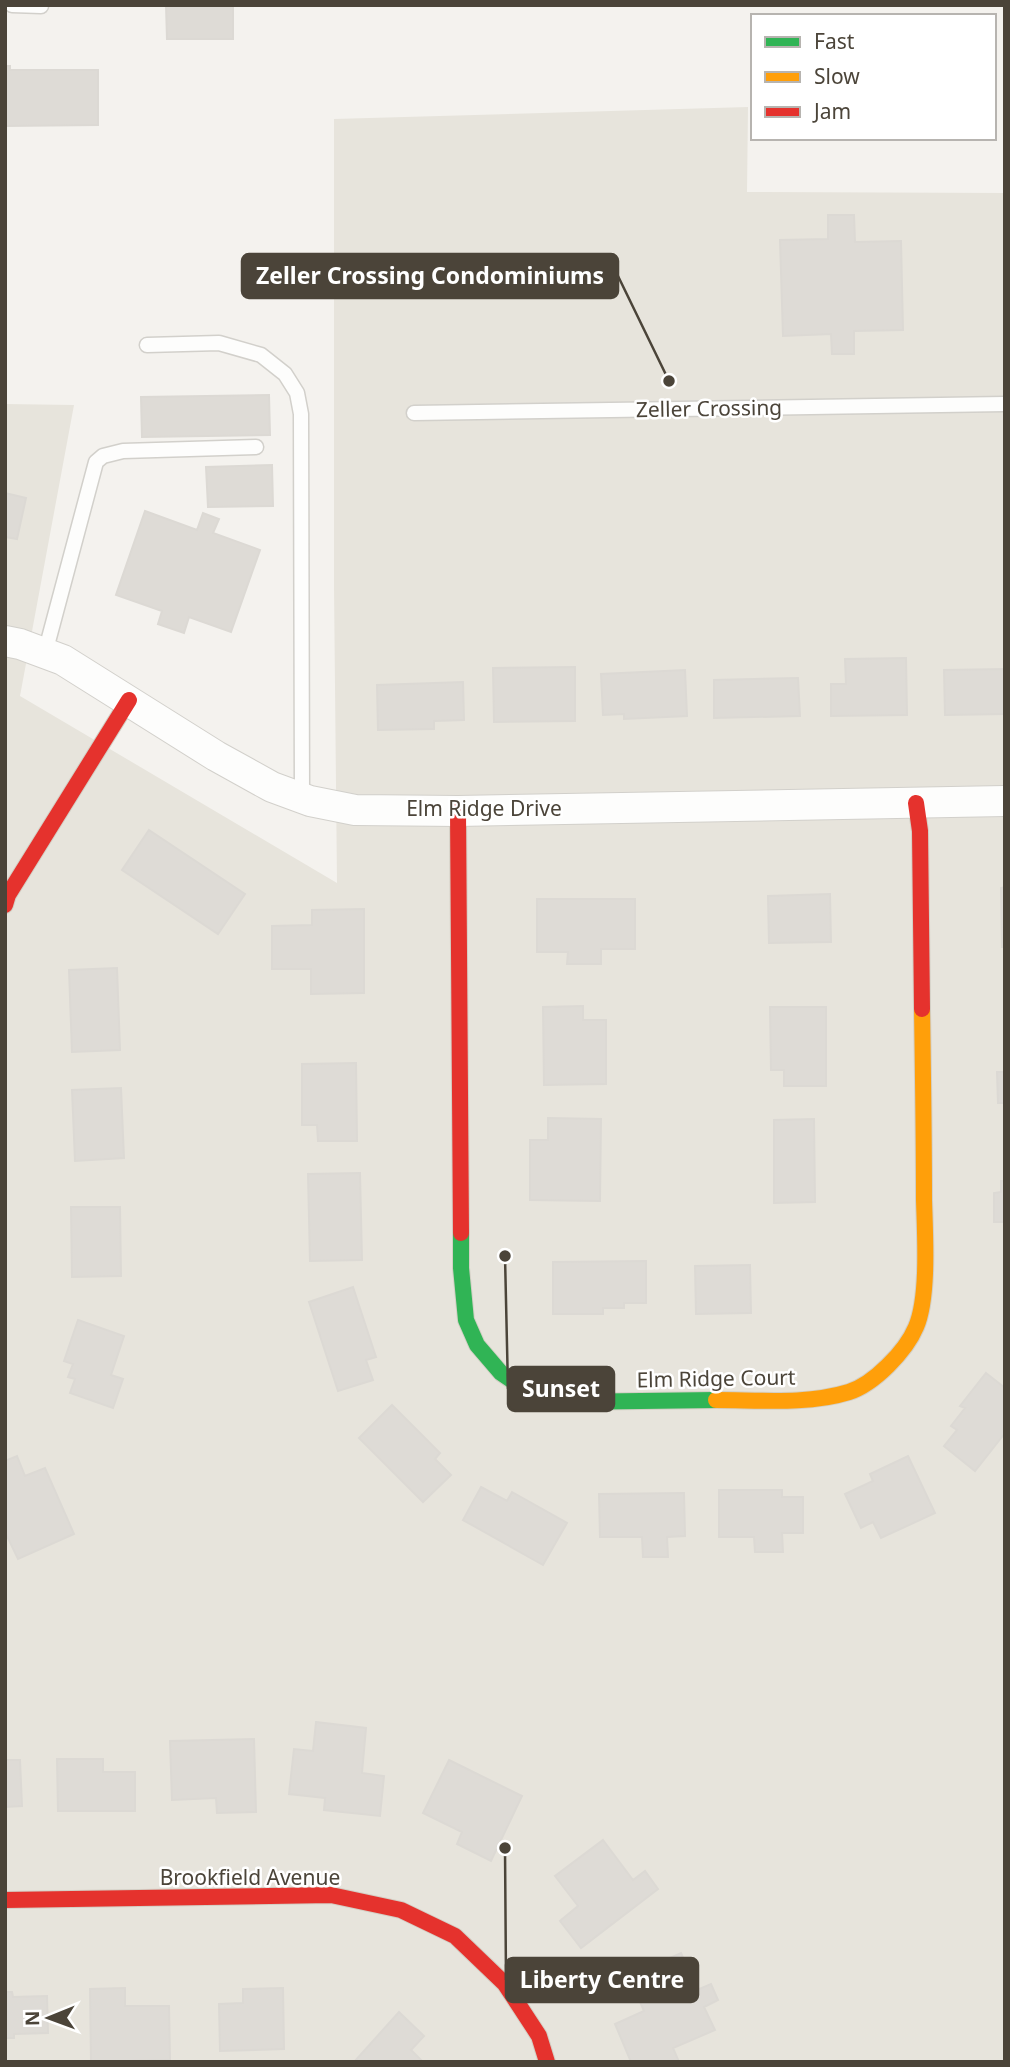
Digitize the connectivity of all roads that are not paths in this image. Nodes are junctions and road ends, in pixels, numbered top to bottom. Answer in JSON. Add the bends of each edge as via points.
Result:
{"nodes":[{"id":1,"x":12,"y":5,"type":"edge"},
{"id":2,"x":41,"y":6,"type":"edge"},
{"id":3,"x":147,"y":345,"type":"dead end"},
{"id":4,"x":1005,"y":404,"type":"edge"},
{"id":5,"x":414,"y":413,"type":"dead end"},
{"id":6,"x":256,"y":447,"type":"dead end"},
{"id":7,"x":5,"y":641,"type":"edge"},
{"id":8,"x":45,"y":653,"type":"junction"},
{"id":9,"x":129,"y":700,"type":"junction"},
{"id":10,"x":302,"y":798,"type":"junction"},
{"id":11,"x":1005,"y":801,"type":"edge"},
{"id":12,"x":916,"y":803,"type":"junction"},
{"id":13,"x":458,"y":811,"type":"junction"},
{"id":14,"x":5,"y":905,"type":"edge"},
{"id":15,"x":5,"y":1900,"type":"edge"},
{"id":16,"x":547,"y":2062,"type":"edge"}],
"edges":[{"from":1,"to":2,"type":"lane"},
{"from":3,"to":10,"type":"lane","via":[[219,343],[261,355],[285,374],[297,393],[301,414]]},
{"from":4,"to":5,"type":"lane","name":"Zeller Crossing"},
{"from":6,"to":8,"type":"lane","via":[[123,451],[96,462]]},
{"from":7,"to":8,"type":"street","name":"Elm Ridge Drive"},
{"from":8,"to":9,"type":"street","name":"Elm Ridge Drive"},
{"from":9,"to":10,"type":"street","name":"Elm Ridge Drive","via":[[216,756]]},
{"from":9,"to":14,"type":"street"},
{"from":10,"to":13,"type":"street","name":"Elm Ridge Drive","via":[[355,810]]},
{"from":11,"to":12,"type":"street","name":"Elm Ridge Drive"},
{"from":12,"to":13,"type":"street","name":"Elm Ridge Drive"},
{"from":12,"to":13,"type":"street","name":"Elm Ridge Court","via":[[920,831],[923,1292],[916,1327],[894,1360],[868,1383],[849,1392],[806,1399],[566,1402],[536,1397],[501,1373],[477,1345],[466,1320],[461,1268]]},
{"from":15,"to":16,"type":"street","name":"Brookfield Avenue","via":[[331,1895],[401,1910],[455,1936],[505,1984],[539,2036]]}]}
